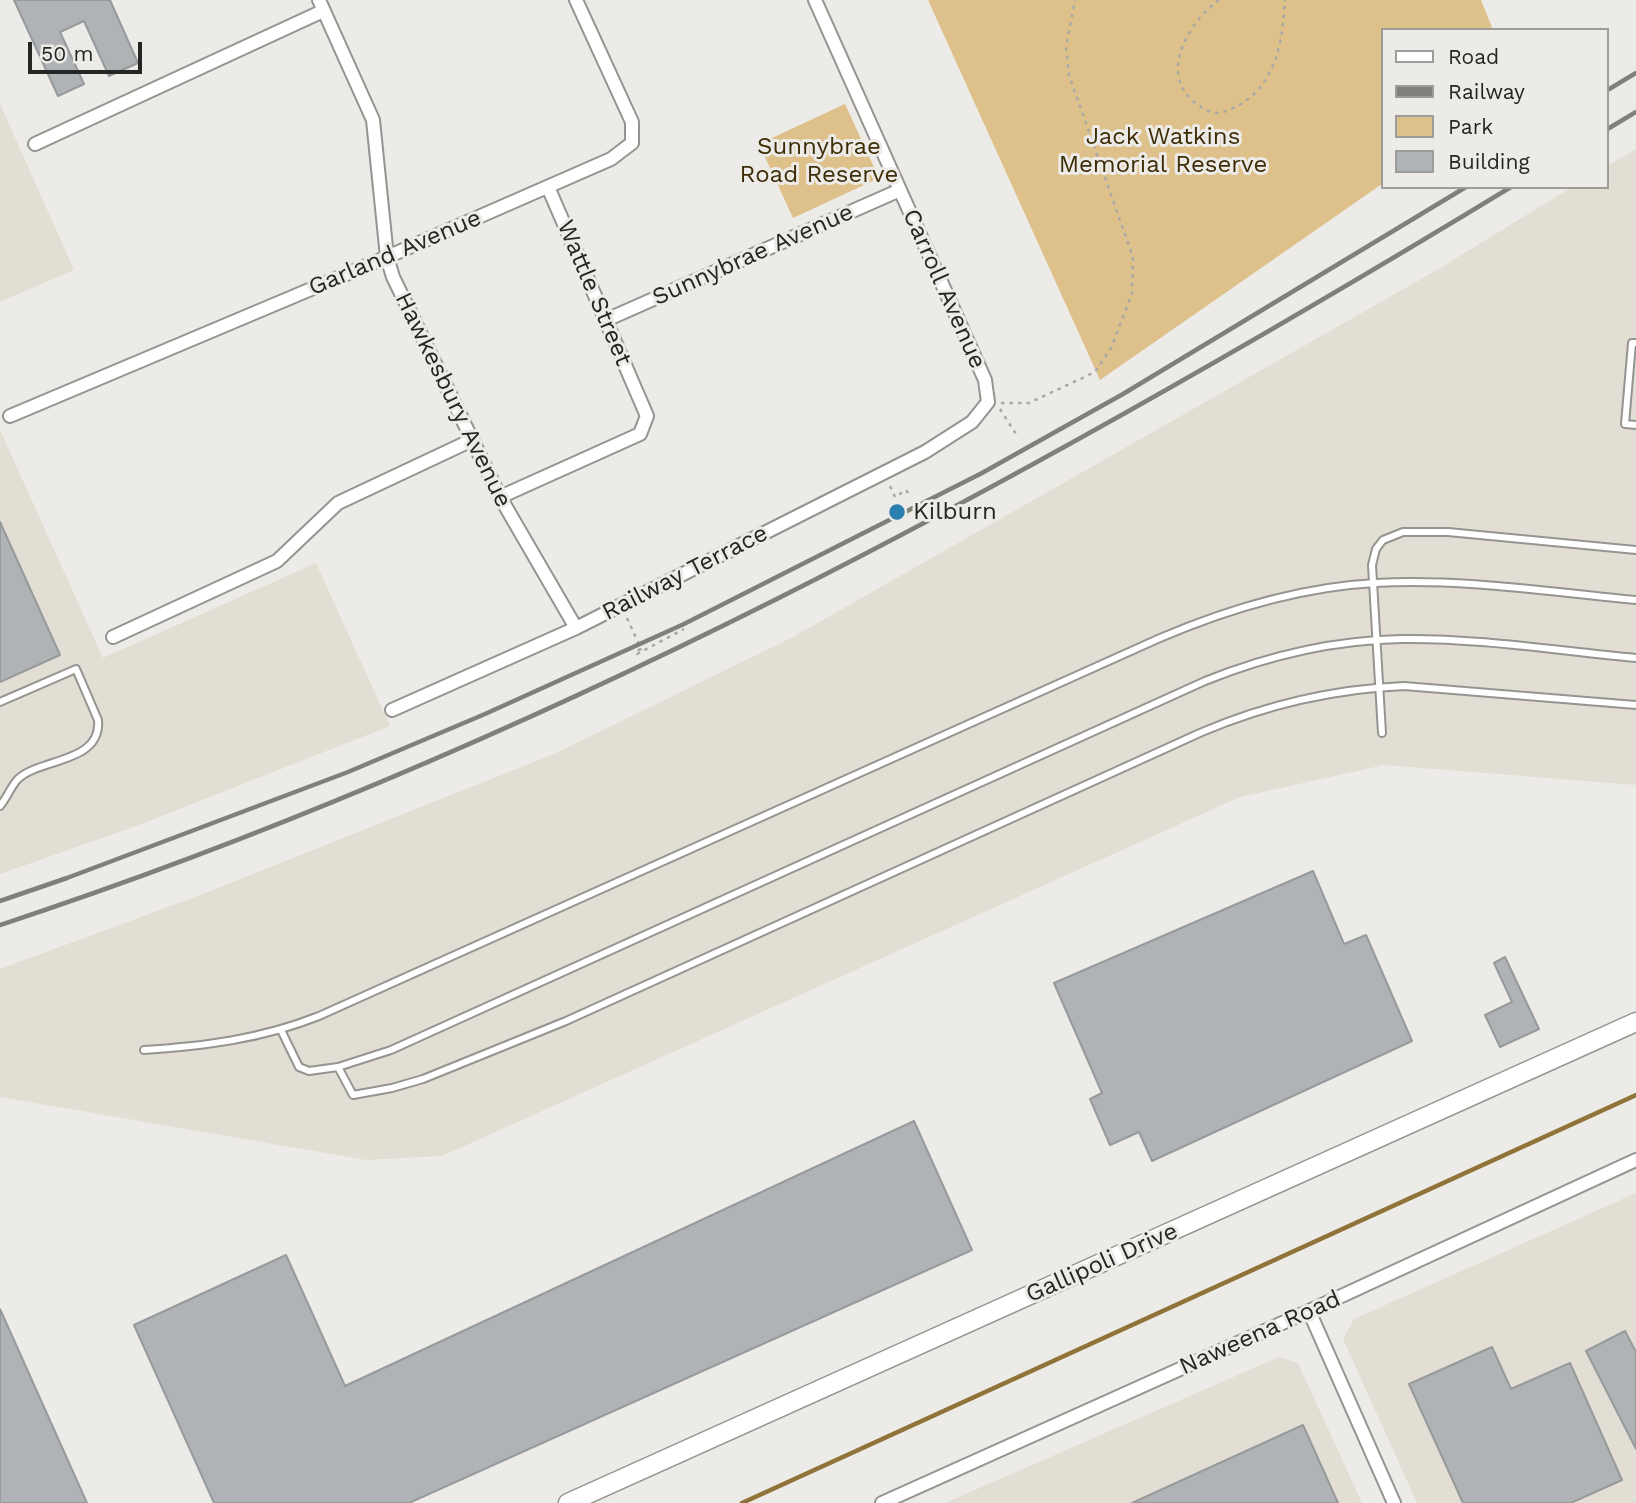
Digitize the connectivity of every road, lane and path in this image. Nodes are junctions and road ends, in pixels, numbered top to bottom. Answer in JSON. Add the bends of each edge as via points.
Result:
{"nodes":[{"id":1,"x":576,"y":0,"type":"edge"},
{"id":2,"x":815,"y":0,"type":"edge"},
{"id":3,"x":1075,"y":0,"type":"edge"},
{"id":4,"x":1219,"y":0,"type":"edge"},
{"id":5,"x":1285,"y":0,"type":"edge"},
{"id":6,"x":321,"y":5,"type":"edge"},
{"id":7,"x":36,"y":144,"type":"dead end"},
{"id":8,"x":548,"y":187,"type":"junction"},
{"id":9,"x":900,"y":190,"type":"junction"},
{"id":10,"x":387,"y":257,"type":"junction"},
{"id":11,"x":606,"y":320,"type":"junction"},
{"id":12,"x":1636,"y":343,"type":"edge"},
{"id":13,"x":988,"y":402,"type":"junction"},
{"id":14,"x":1015,"y":404,"type":"dead end"},
{"id":15,"x":10,"y":416,"type":"dead end"},
{"id":16,"x":972,"y":422,"type":"joint"},
{"id":17,"x":1636,"y":425,"type":"edge"},
{"id":18,"x":1016,"y":434,"type":"dead end"},
{"id":19,"x":472,"y":440,"type":"junction"},
{"id":20,"x":884,"y":473,"type":"junction"},
{"id":21,"x":908,"y":493,"type":"dead end"},
{"id":22,"x":500,"y":497,"type":"junction"},
{"id":23,"x":1636,"y":550,"type":"edge"},
{"id":24,"x":1373,"y":583,"type":"junction"},
{"id":25,"x":1636,"y":600,"type":"edge"},
{"id":26,"x":621,"y":605,"type":"junction"},
{"id":27,"x":576,"y":628,"type":"junction"},
{"id":28,"x":684,"y":629,"type":"dead end"},
{"id":29,"x":113,"y":637,"type":"dead end"},
{"id":30,"x":1377,"y":641,"type":"junction"},
{"id":31,"x":1636,"y":658,"type":"edge"},
{"id":32,"x":1380,"y":687,"type":"junction"},
{"id":33,"x":0,"y":702,"type":"edge"},
{"id":34,"x":1636,"y":705,"type":"edge"},
{"id":35,"x":392,"y":710,"type":"dead end"},
{"id":36,"x":1382,"y":733,"type":"dead end"},
{"id":37,"x":0,"y":806,"type":"edge"},
{"id":38,"x":1636,"y":1022,"type":"edge"},
{"id":39,"x":281,"y":1030,"type":"junction"},
{"id":40,"x":144,"y":1049,"type":"dead end"},
{"id":41,"x":338,"y":1067,"type":"junction"},
{"id":42,"x":1636,"y":1160,"type":"edge"},
{"id":43,"x":1309,"y":1311,"type":"junction"},
{"id":44,"x":568,"y":1503,"type":"edge"},
{"id":45,"x":882,"y":1503,"type":"edge"},
{"id":46,"x":1394,"y":1503,"type":"edge"}],
"edges":[{"from":1,"to":8,"type":"street","name":"Garland Avenue","via":[[632,122],[632,143],[611,159]]},
{"from":2,"to":9,"type":"street","name":"Carroll Avenue"},
{"from":3,"to":14,"type":"path","via":[[1066,47],[1069,75],[1133,257],[1132,294],[1111,348],[1095,372],[1029,403]]},
{"from":4,"to":5,"type":"path","via":[[1203,11],[1185,38],[1179,68],[1189,97],[1216,113],[1246,101],[1274,66],[1283,36]]},
{"from":6,"to":7,"type":"street"},
{"from":6,"to":10,"type":"street","name":"Hawkesbury Avenue","via":[[373,120]]},
{"from":8,"to":10,"type":"street","name":"Garland Avenue"},
{"from":8,"to":11,"type":"street","name":"Wattle Street"},
{"from":9,"to":11,"type":"street","name":"Sunnybrae Avenue"},
{"from":9,"to":13,"type":"street","name":"Carroll Avenue","via":[[985,380]]},
{"from":10,"to":15,"type":"street","name":"Garland Avenue"},
{"from":10,"to":19,"type":"street","name":"Hawkesbury Avenue"},
{"from":11,"to":22,"type":"street","name":"Wattle Street","via":[[647,416],[640,434]]},
{"from":12,"to":17,"type":"lane","via":[[1632,343],[1625,424]]},
{"from":13,"to":16,"type":"street","name":"Carroll Avenue"},
{"from":13,"to":18,"type":"path","via":[[1002,410]]},
{"from":16,"to":20,"type":"street","name":"Railway Terrace"},
{"from":19,"to":22,"type":"street","name":"Hawkesbury Avenue"},
{"from":19,"to":29,"type":"street","via":[[338,503],[277,561]]},
{"from":20,"to":21,"type":"path","via":[[895,497]]},
{"from":20,"to":26,"type":"street","name":"Railway Terrace"},
{"from":22,"to":27,"type":"street","name":"Hawkesbury Avenue"},
{"from":23,"to":24,"type":"lane","via":[[1403,532],[1383,540],[1376,549]]},
{"from":24,"to":25,"type":"lane","via":[[1457,583]]},
{"from":24,"to":30,"type":"lane"},
{"from":24,"to":39,"type":"lane","via":[[1301,593],[1198,622]]},
{"from":26,"to":27,"type":"street","name":"Railway Terrace"},
{"from":26,"to":28,"type":"path","via":[[641,649],[637,654]]},
{"from":27,"to":35,"type":"street","name":"Railway Terrace"},
{"from":30,"to":31,"type":"lane","via":[[1438,640]]},
{"from":30,"to":32,"type":"lane"},
{"from":30,"to":41,"type":"lane","via":[[1292,653],[1205,681],[391,1050]]},
{"from":32,"to":34,"type":"lane","via":[[1431,686]]},
{"from":32,"to":36,"type":"lane"},
{"from":32,"to":41,"type":"lane","via":[[1305,698],[1241,716],[566,1021],[423,1079],[353,1095]]},
{"from":33,"to":37,"type":"lane","via":[[76,669],[99,729],[82,752],[17,780]]},
{"from":38,"to":44,"type":"street","name":"Gallipoli Drive"},
{"from":39,"to":40,"type":"lane","via":[[227,1043]]},
{"from":39,"to":41,"type":"lane","via":[[303,1070]]},
{"from":42,"to":43,"type":"street","name":"Naweena Road"},
{"from":43,"to":45,"type":"street","name":"Naweena Road"},
{"from":43,"to":46,"type":"street"}]}
